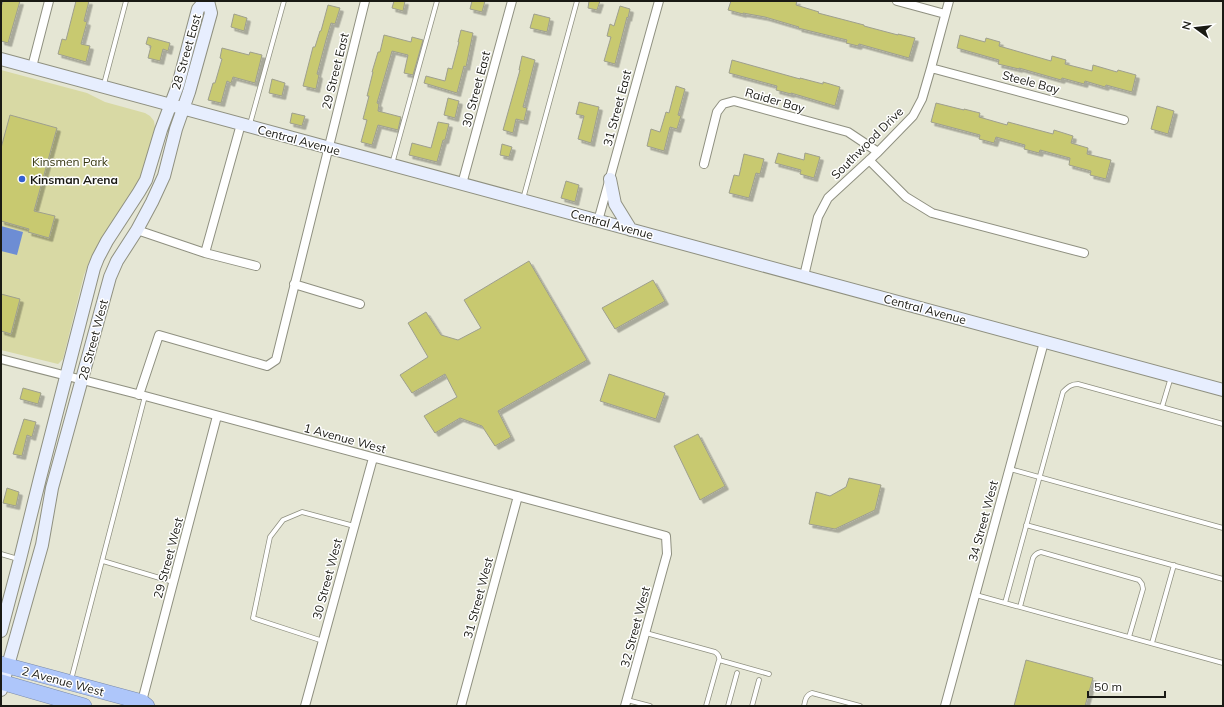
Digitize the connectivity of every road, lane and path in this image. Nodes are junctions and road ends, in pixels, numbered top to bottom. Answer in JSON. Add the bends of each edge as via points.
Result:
{"nodes":[{"id":1,"x":49,"y":1,"type":"edge"},
{"id":2,"x":126,"y":1,"type":"edge"},
{"id":3,"x":205,"y":1,"type":"edge"},
{"id":4,"x":208,"y":1,"type":"edge"},
{"id":5,"x":284,"y":1,"type":"edge"},
{"id":6,"x":365,"y":1,"type":"edge"},
{"id":7,"x":437,"y":1,"type":"edge"},
{"id":8,"x":512,"y":1,"type":"edge"},
{"id":9,"x":577,"y":1,"type":"edge"},
{"id":10,"x":660,"y":1,"type":"edge"},
{"id":11,"x":898,"y":1,"type":"edge"},
{"id":12,"x":949,"y":1,"type":"edge"},
{"id":13,"x":945,"y":14,"type":"junction"},
{"id":14,"x":1,"y":59,"type":"edge"},
{"id":15,"x":32,"y":67,"type":"junction"},
{"id":16,"x":931,"y":68,"type":"junction"},
{"id":17,"x":103,"y":87,"type":"junction"},
{"id":18,"x":170,"y":105,"type":"junction"},
{"id":19,"x":184,"y":109,"type":"junction"},
{"id":20,"x":1124,"y":120,"type":"dead end"},
{"id":21,"x":245,"y":125,"type":"junction"},
{"id":22,"x":328,"y":148,"type":"junction"},
{"id":23,"x":878,"y":152,"type":"junction"},
{"id":24,"x":869,"y":160,"type":"junction"},
{"id":25,"x":704,"y":164,"type":"dead end"},
{"id":26,"x":392,"y":165,"type":"junction"},
{"id":27,"x":610,"y":179,"type":"junction"},
{"id":28,"x":462,"y":184,"type":"junction"},
{"id":29,"x":523,"y":200,"type":"junction"},
{"id":30,"x":598,"y":221,"type":"junction"},
{"id":31,"x":137,"y":230,"type":"junction"},
{"id":32,"x":631,"y":230,"type":"junction"},
{"id":33,"x":205,"y":253,"type":"junction"},
{"id":34,"x":1084,"y":253,"type":"dead end"},
{"id":35,"x":256,"y":266,"type":"dead end"},
{"id":36,"x":804,"y":276,"type":"junction"},
{"id":37,"x":294,"y":284,"type":"junction"},
{"id":38,"x":360,"y":304,"type":"dead end"},
{"id":39,"x":1044,"y":342,"type":"junction"},
{"id":40,"x":1,"y":359,"type":"edge"},
{"id":41,"x":66,"y":376,"type":"junction"},
{"id":42,"x":1171,"y":376,"type":"junction"},
{"id":43,"x":82,"y":380,"type":"junction"},
{"id":44,"x":1223,"y":390,"type":"edge"},
{"id":45,"x":142,"y":395,"type":"junction"},
{"id":46,"x":1162,"y":407,"type":"junction"},
{"id":47,"x":217,"y":416,"type":"junction"},
{"id":48,"x":1223,"y":424,"type":"edge"},
{"id":49,"x":373,"y":458,"type":"junction"},
{"id":50,"x":1010,"y":469,"type":"junction"},
{"id":51,"x":1040,"y":477,"type":"junction"},
{"id":52,"x":518,"y":496,"type":"junction"},
{"id":53,"x":1026,"y":525,"type":"junction"},
{"id":54,"x":354,"y":526,"type":"junction"},
{"id":55,"x":1223,"y":528,"type":"edge"},
{"id":56,"x":1,"y":554,"type":"edge"},
{"id":57,"x":668,"y":554,"type":"joint"},
{"id":58,"x":20,"y":559,"type":"junction"},
{"id":59,"x":103,"y":561,"type":"junction"},
{"id":60,"x":1174,"y":565,"type":"junction"},
{"id":61,"x":1223,"y":579,"type":"edge"},
{"id":62,"x":174,"y":582,"type":"junction"},
{"id":63,"x":975,"y":595,"type":"junction"},
{"id":64,"x":1004,"y":603,"type":"junction"},
{"id":65,"x":1020,"y":607,"type":"junction"},
{"id":66,"x":1,"y":631,"type":"edge"},
{"id":67,"x":646,"y":633,"type":"junction"},
{"id":68,"x":1129,"y":637,"type":"junction"},
{"id":69,"x":323,"y":641,"type":"junction"},
{"id":70,"x":1152,"y":643,"type":"junction"},
{"id":71,"x":719,"y":660,"type":"junction"},
{"id":72,"x":1223,"y":663,"type":"edge"},
{"id":73,"x":4,"y":665,"type":"edge"},
{"id":74,"x":737,"y":673,"type":"dead end"},
{"id":75,"x":769,"y":674,"type":"dead end"},
{"id":76,"x":759,"y":680,"type":"dead end"},
{"id":77,"x":70,"y":684,"type":"junction"},
{"id":78,"x":2,"y":685,"type":"edge"},
{"id":79,"x":626,"y":703,"type":"edge"},
{"id":80,"x":143,"y":705,"type":"edge"},
{"id":81,"x":84,"y":706,"type":"edge"},
{"id":82,"x":305,"y":706,"type":"edge"},
{"id":83,"x":461,"y":706,"type":"edge"},
{"id":84,"x":650,"y":706,"type":"edge"},
{"id":85,"x":706,"y":706,"type":"edge"},
{"id":86,"x":728,"y":706,"type":"edge"},
{"id":87,"x":752,"y":706,"type":"edge"},
{"id":88,"x":804,"y":706,"type":"edge"},
{"id":89,"x":860,"y":706,"type":"edge"},
{"id":90,"x":945,"y":706,"type":"edge"}],
"edges":[{"from":1,"to":15,"type":"street"},
{"from":2,"to":17,"type":"lane"},
{"from":3,"to":18,"type":"street","name":"28 Street East","via":[[198,9],[178,85]]},
{"from":4,"to":19,"type":"street","name":"28 Street West","via":[[211,14]]},
{"from":5,"to":21,"type":"lane"},
{"from":6,"to":22,"type":"street","name":"29 Street East"},
{"from":7,"to":26,"type":"lane"},
{"from":8,"to":28,"type":"street","name":"30 Street East"},
{"from":9,"to":29,"type":"lane"},
{"from":10,"to":27,"type":"street","name":"31 Street East"},
{"from":11,"to":13,"type":"street"},
{"from":12,"to":13,"type":"street","name":"Southwood Drive"},
{"from":13,"to":16,"type":"street","name":"Southwood Drive"},
{"from":14,"to":15,"type":"street","name":"Central Avenue"},
{"from":15,"to":17,"type":"street","name":"Central Avenue"},
{"from":16,"to":20,"type":"street","name":"Steele Bay"},
{"from":16,"to":23,"type":"street","name":"Southwood Drive","via":[[922,99],[913,116]]},
{"from":17,"to":18,"type":"street","name":"Central Avenue"},
{"from":18,"to":19,"type":"street","name":"Central Avenue"},
{"from":18,"to":41,"type":"street","name":"28 Street West","via":[[146,180],[96,263]]},
{"from":19,"to":21,"type":"street","name":"Central Avenue"},
{"from":19,"to":31,"type":"street","name":"28 Street West","via":[[164,176]]},
{"from":21,"to":22,"type":"street","name":"Central Avenue"},
{"from":21,"to":33,"type":"street"},
{"from":22,"to":26,"type":"street","name":"Central Avenue"},
{"from":22,"to":37,"type":"street","name":"29 Street East"},
{"from":23,"to":24,"type":"street","name":"Southwood Drive"},
{"from":23,"to":25,"type":"street","name":"Raider Bay","via":[[848,132],[734,101],[723,104],[717,112]]},
{"from":24,"to":34,"type":"street","via":[[906,197],[932,213]]},
{"from":24,"to":36,"type":"street","name":"Southwood Drive","via":[[828,198],[818,217]]},
{"from":26,"to":28,"type":"street","name":"Central Avenue"},
{"from":27,"to":30,"type":"street","name":"31 Street East"},
{"from":27,"to":32,"type":"street","via":[[615,204]]},
{"from":28,"to":29,"type":"street","name":"Central Avenue"},
{"from":29,"to":30,"type":"street","name":"Central Avenue"},
{"from":30,"to":32,"type":"street","name":"Central Avenue"},
{"from":31,"to":33,"type":"street"},
{"from":31,"to":43,"type":"street","name":"28 Street West","via":[[110,277]]},
{"from":32,"to":36,"type":"street","name":"Central Avenue"},
{"from":33,"to":35,"type":"street"},
{"from":36,"to":39,"type":"street","name":"Central Avenue"},
{"from":37,"to":38,"type":"street"},
{"from":37,"to":45,"type":"street","name":"29 Street East","via":[[276,360],[267,366],[159,335]]},
{"from":39,"to":42,"type":"street","name":"Central Avenue"},
{"from":39,"to":50,"type":"street","name":"34 Street West"},
{"from":40,"to":41,"type":"street","name":"1 Avenue West"},
{"from":41,"to":43,"type":"street","name":"1 Avenue West"},
{"from":41,"to":58,"type":"street","name":"28 Street West"},
{"from":42,"to":44,"type":"street","name":"Central Avenue"},
{"from":42,"to":46,"type":"lane"},
{"from":43,"to":45,"type":"street","name":"1 Avenue West"},
{"from":43,"to":73,"type":"street","name":"28 Street West","via":[[52,488],[42,545]]},
{"from":45,"to":47,"type":"street","name":"1 Avenue West"},
{"from":45,"to":59,"type":"lane"},
{"from":46,"to":48,"type":"lane"},
{"from":46,"to":51,"type":"lane","via":[[1072,384],[1063,392]]},
{"from":47,"to":49,"type":"street","name":"1 Avenue West"},
{"from":47,"to":62,"type":"street","name":"29 Street West"},
{"from":49,"to":52,"type":"street","name":"1 Avenue West"},
{"from":49,"to":54,"type":"street","name":"30 Street West"},
{"from":50,"to":51,"type":"lane"},
{"from":50,"to":63,"type":"street","name":"34 Street West"},
{"from":51,"to":53,"type":"lane"},
{"from":51,"to":55,"type":"lane"},
{"from":52,"to":57,"type":"street","name":"1 Avenue West","via":[[666,536]]},
{"from":52,"to":83,"type":"street","name":"31 Street West"},
{"from":53,"to":60,"type":"lane"},
{"from":53,"to":64,"type":"lane"},
{"from":54,"to":69,"type":"street","name":"30 Street West"},
{"from":54,"to":69,"type":"lane","via":[[302,512],[282,520],[270,537],[252,618]]},
{"from":56,"to":58,"type":"lane"},
{"from":57,"to":67,"type":"street","name":"32 Street West"},
{"from":58,"to":66,"type":"street","name":"28 Street West"},
{"from":59,"to":62,"type":"lane"},
{"from":59,"to":77,"type":"lane"},
{"from":60,"to":61,"type":"lane"},
{"from":60,"to":70,"type":"lane"},
{"from":62,"to":80,"type":"street","name":"29 Street West"},
{"from":63,"to":64,"type":"lane"},
{"from":63,"to":90,"type":"street","name":"34 Street West"},
{"from":64,"to":65,"type":"lane"},
{"from":65,"to":68,"type":"lane"},
{"from":65,"to":68,"type":"lane","via":[[1035,555],[1041,552],[1138,580],[1143,589]]},
{"from":67,"to":71,"type":"lane","via":[[715,652]]},
{"from":67,"to":79,"type":"street","name":"32 Street West"},
{"from":68,"to":70,"type":"lane"},
{"from":69,"to":82,"type":"street","name":"30 Street West"},
{"from":70,"to":72,"type":"lane"},
{"from":71,"to":75,"type":"lane"},
{"from":71,"to":85,"type":"lane"},
{"from":73,"to":77,"type":"highway","name":"2 Avenue West"},
{"from":73,"to":78,"type":"street","name":"28 Street West"},
{"from":74,"to":86,"type":"lane"},
{"from":76,"to":87,"type":"lane"},
{"from":77,"to":80,"type":"highway","name":"2 Avenue West"},
{"from":78,"to":81,"type":"highway","name":"2 Avenue West"},
{"from":79,"to":84,"type":"lane"},
{"from":88,"to":89,"type":"lane","via":[[808,695],[812,693]]}]}
